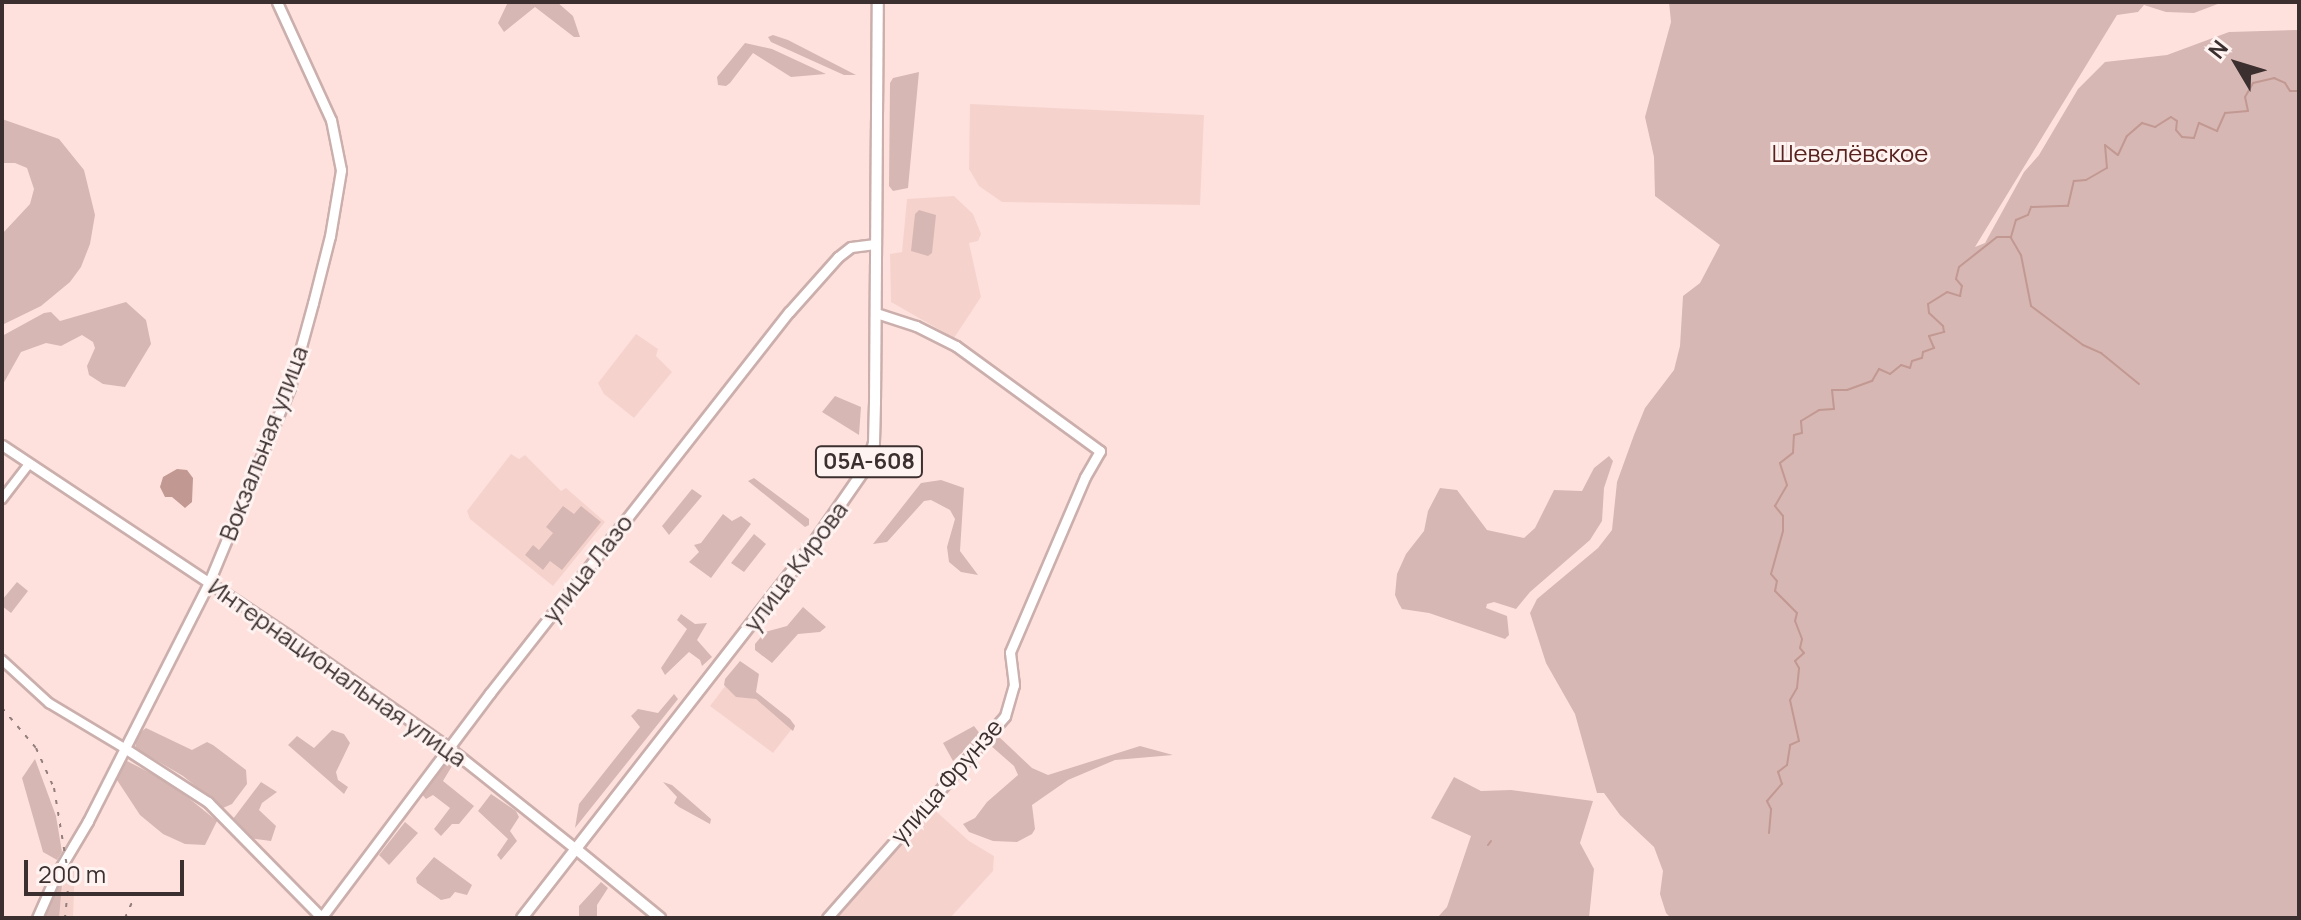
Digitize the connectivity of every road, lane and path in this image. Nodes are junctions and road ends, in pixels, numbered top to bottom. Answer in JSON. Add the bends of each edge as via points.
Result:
{"nodes":[{"id":1,"x":277,"y":2,"type":"edge"},
{"id":2,"x":878,"y":2,"type":"edge"},
{"id":3,"x":875,"y":244,"type":"junction"},
{"id":4,"x":876,"y":313,"type":"junction"},
{"id":5,"x":2,"y":445,"type":"edge"},
{"id":6,"x":29,"y":464,"type":"junction"},
{"id":7,"x":2,"y":499,"type":"edge"},
{"id":8,"x":209,"y":582,"type":"junction"},
{"id":9,"x":2,"y":660,"type":"edge"},
{"id":10,"x":448,"y":747,"type":"junction"},
{"id":11,"x":126,"y":749,"type":"junction"},
{"id":12,"x":576,"y":849,"type":"junction"},
{"id":13,"x":37,"y":918,"type":"edge"},
{"id":14,"x":321,"y":918,"type":"edge"},
{"id":15,"x":522,"y":918,"type":"edge"},
{"id":16,"x":660,"y":918,"type":"edge"},
{"id":17,"x":827,"y":918,"type":"edge"}],
"edges":[{"from":1,"to":8,"type":"main road","name":"Вокзальная улица","via":[[331,120],[341,178],[296,370]]},
{"from":2,"to":3,"type":"main road","name":"улица Кирова","number":"05А-608"},
{"from":3,"to":4,"type":"main road","name":"улица Кирова","number":"05А-608"},
{"from":3,"to":10,"type":"main road","name":"улица Лазо","via":[[851,247],[826,267]]},
{"from":4,"to":12,"type":"main road","name":"улица Кирова","number":"05А-608","via":[[874,443],[867,466],[811,547]]},
{"from":4,"to":17,"type":"main road","name":"улица Фрунзе","via":[[956,346],[1100,451],[1010,652],[1014,685],[1005,716]]},
{"from":5,"to":6,"type":"main road","name":"Интернациональная улица"},
{"from":6,"to":7,"type":"street"},
{"from":6,"to":8,"type":"main road","name":"Интернациональная улица"},
{"from":8,"to":10,"type":"main road","name":"Интернациональная улица"},
{"from":8,"to":11,"type":"main road","name":"Вокзальная улица"},
{"from":9,"to":11,"type":"street","via":[[49,703]]},
{"from":10,"to":12,"type":"main road","name":"Интернациональная улица"},
{"from":10,"to":14,"type":"main road","name":"улица Лазо"},
{"from":11,"to":13,"type":"main road","name":"Вокзальная улица"},
{"from":11,"to":14,"type":"main road","via":[[208,802]]},
{"from":12,"to":15,"type":"main road","name":"улица Кирова","number":"05А-608"},
{"from":12,"to":16,"type":"main road","name":"Интернациональная улица"}]}
